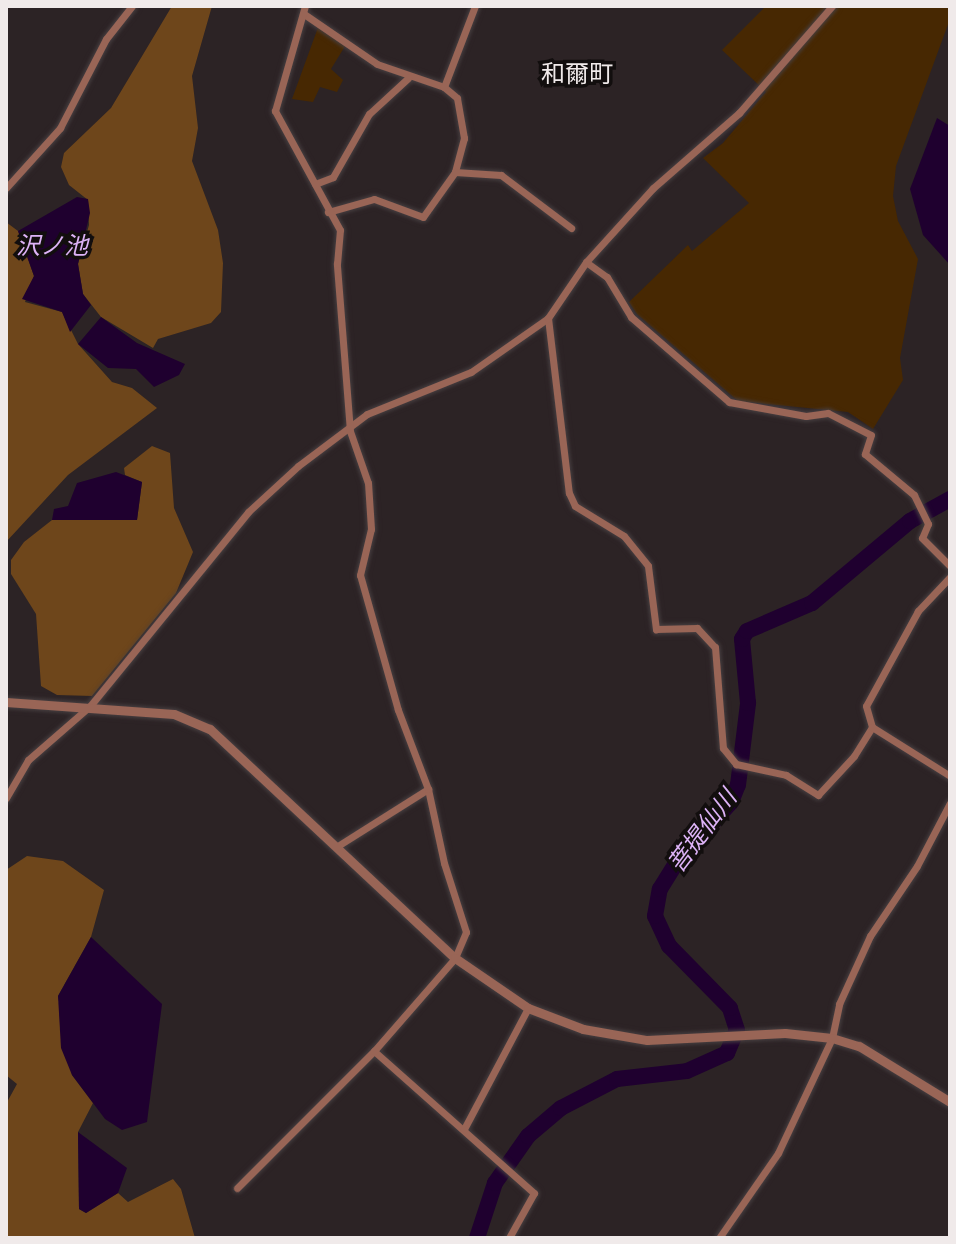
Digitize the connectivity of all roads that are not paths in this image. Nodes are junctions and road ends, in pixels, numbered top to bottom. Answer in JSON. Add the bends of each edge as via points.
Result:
{"nodes":[{"id":1,"x":132,"y":6,"type":"edge"},
{"id":2,"x":475,"y":6,"type":"edge"},
{"id":3,"x":832,"y":6,"type":"edge"},
{"id":4,"x":305,"y":10,"type":"edge"},
{"id":5,"x":408,"y":78,"type":"junction"},
{"id":6,"x":444,"y":87,"type":"junction"},
{"id":7,"x":455,"y":172,"type":"junction"},
{"id":8,"x":315,"y":184,"type":"junction"},
{"id":9,"x":6,"y":188,"type":"edge"},
{"id":10,"x":328,"y":212,"type":"junction"},
{"id":11,"x":571,"y":228,"type":"dead end"},
{"id":12,"x":586,"y":262,"type":"junction"},
{"id":13,"x":548,"y":318,"type":"junction"},
{"id":14,"x":350,"y":431,"type":"junction"},
{"id":15,"x":950,"y":566,"type":"edge"},
{"id":16,"x":950,"y":577,"type":"edge"},
{"id":17,"x":6,"y":702,"type":"edge"},
{"id":18,"x":90,"y":706,"type":"junction"},
{"id":19,"x":872,"y":727,"type":"junction"},
{"id":20,"x":950,"y":776,"type":"edge"},
{"id":21,"x":428,"y":789,"type":"junction"},
{"id":22,"x":6,"y":798,"type":"edge"},
{"id":23,"x":950,"y":803,"type":"edge"},
{"id":24,"x":336,"y":847,"type":"junction"},
{"id":25,"x":455,"y":958,"type":"junction"},
{"id":26,"x":528,"y":1008,"type":"junction"},
{"id":27,"x":832,"y":1038,"type":"junction"},
{"id":28,"x":374,"y":1051,"type":"junction"},
{"id":29,"x":950,"y":1102,"type":"edge"},
{"id":30,"x":464,"y":1129,"type":"junction"},
{"id":31,"x":237,"y":1188,"type":"dead end"},
{"id":32,"x":509,"y":1238,"type":"edge"},
{"id":33,"x":719,"y":1238,"type":"edge"}],
"edges":[{"from":1,"to":9,"type":"street","via":[[106,39],[65,121]]},
{"from":2,"to":6,"type":"street"},
{"from":3,"to":12,"type":"street","via":[[739,113],[653,188]]},
{"from":4,"to":5,"type":"street","via":[[377,64]]},
{"from":4,"to":8,"type":"street","via":[[275,111]]},
{"from":5,"to":6,"type":"street"},
{"from":5,"to":8,"type":"street","via":[[369,114],[333,177]]},
{"from":6,"to":7,"type":"street","via":[[457,98],[462,128]]},
{"from":7,"to":10,"type":"street","via":[[423,217],[374,199]]},
{"from":7,"to":11,"type":"street","via":[[501,175]]},
{"from":8,"to":10,"type":"street"},
{"from":10,"to":14,"type":"street","via":[[340,230],[337,264]]},
{"from":12,"to":13,"type":"street"},
{"from":12,"to":15,"type":"street","via":[[607,277],[631,317],[729,402],[806,416],[828,413],[871,435],[865,454],[914,495],[928,524],[922,538]]},
{"from":13,"to":14,"type":"street","via":[[471,372],[367,414]]},
{"from":13,"to":19,"type":"street","via":[[569,493],[575,506],[624,536],[648,566],[656,629],[697,628],[715,647],[723,748],[736,764],[786,775],[818,795]]},
{"from":14,"to":18,"type":"street","via":[[298,466],[248,512]]},
{"from":14,"to":21,"type":"street","via":[[368,483],[371,529],[360,575],[398,710]]},
{"from":16,"to":19,"type":"street","via":[[918,611],[870,694]]},
{"from":17,"to":18,"type":"street"},
{"from":18,"to":22,"type":"street","via":[[28,760]]},
{"from":18,"to":24,"type":"street","via":[[174,714],[210,729]]},
{"from":19,"to":20,"type":"street"},
{"from":21,"to":24,"type":"street"},
{"from":21,"to":25,"type":"street","via":[[466,932]]},
{"from":23,"to":27,"type":"street","via":[[917,866],[870,936],[839,1004]]},
{"from":24,"to":25,"type":"street"},
{"from":25,"to":26,"type":"street"},
{"from":25,"to":28,"type":"street"},
{"from":26,"to":27,"type":"street","via":[[583,1029],[647,1040],[785,1033]]},
{"from":26,"to":30,"type":"street"},
{"from":27,"to":29,"type":"street","via":[[859,1046]]},
{"from":27,"to":33,"type":"street","via":[[778,1153]]},
{"from":28,"to":30,"type":"street"},
{"from":28,"to":31,"type":"street"},
{"from":30,"to":32,"type":"street","via":[[534,1193]]}]}
